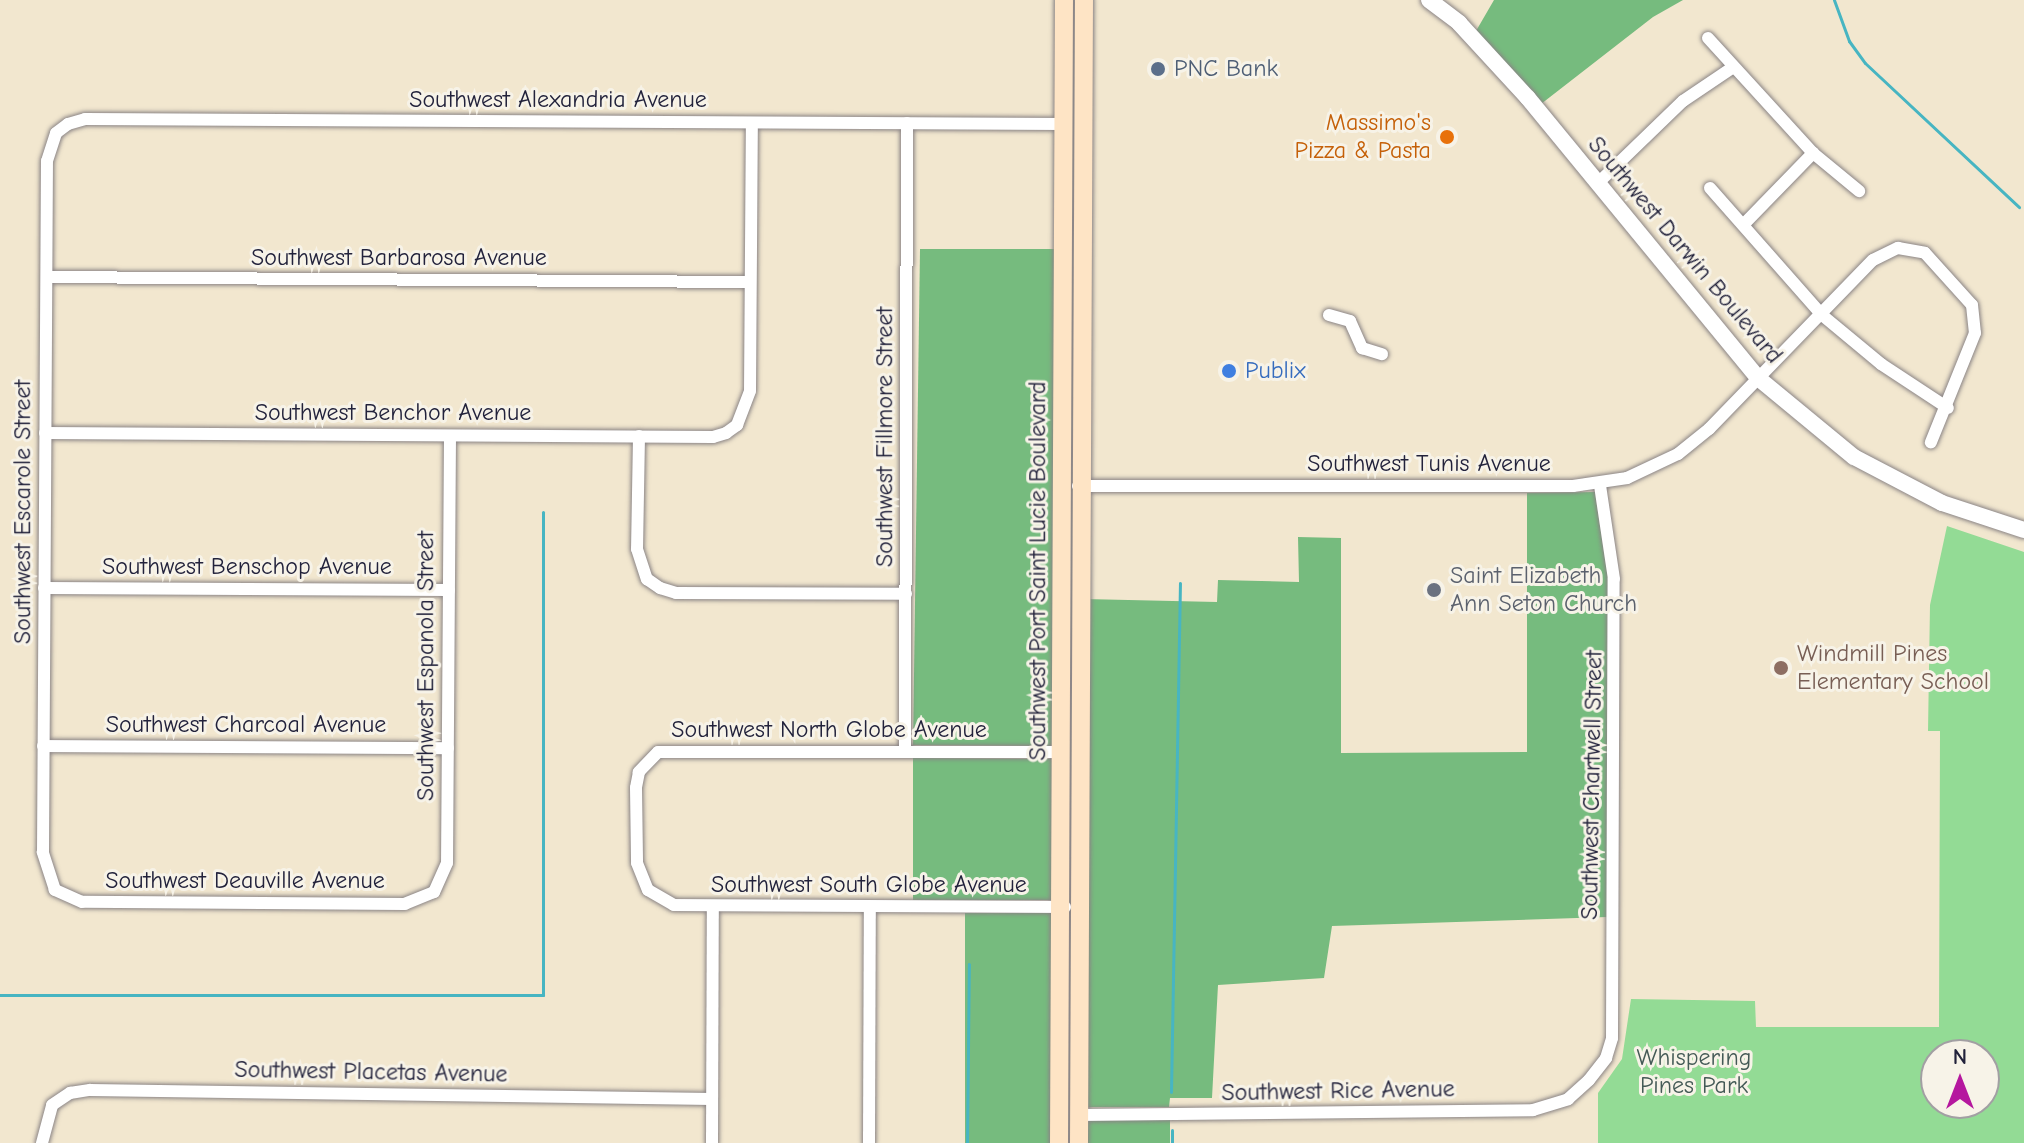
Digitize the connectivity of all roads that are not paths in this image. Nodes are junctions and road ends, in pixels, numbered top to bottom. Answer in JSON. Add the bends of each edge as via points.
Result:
{"nodes":[{"id":1,"x":1064,"y":0,"type":"edge"},
{"id":2,"x":1084,"y":0,"type":"edge"},
{"id":3,"x":1429,"y":0,"type":"edge"},
{"id":4,"x":1708,"y":38,"type":"dead end"},
{"id":5,"x":1732,"y":68,"type":"junction"},
{"id":6,"x":752,"y":123,"type":"junction"},
{"id":7,"x":907,"y":123,"type":"junction"},
{"id":8,"x":1063,"y":124,"type":"junction"},
{"id":9,"x":56,"y":133,"type":"joint"},
{"id":10,"x":1813,"y":153,"type":"junction"},
{"id":11,"x":1084,"y":164,"type":"junction"},
{"id":12,"x":1598,"y":183,"type":"junction"},
{"id":13,"x":1710,"y":188,"type":"dead end"},
{"id":14,"x":1859,"y":191,"type":"dead end"},
{"id":15,"x":1745,"y":223,"type":"junction"},
{"id":16,"x":47,"y":277,"type":"junction"},
{"id":17,"x":750,"y":282,"type":"junction"},
{"id":18,"x":1329,"y":315,"type":"dead end"},
{"id":19,"x":1822,"y":315,"type":"junction"},
{"id":20,"x":1382,"y":354,"type":"dead end"},
{"id":21,"x":1758,"y":378,"type":"junction"},
{"id":22,"x":1948,"y":408,"type":"junction"},
{"id":23,"x":45,"y":433,"type":"junction"},
{"id":24,"x":450,"y":436,"type":"junction"},
{"id":25,"x":639,"y":436,"type":"junction"},
{"id":26,"x":1931,"y":442,"type":"dead end"},
{"id":27,"x":1600,"y":485,"type":"junction"},
{"id":28,"x":1063,"y":486,"type":"junction"},
{"id":29,"x":1083,"y":486,"type":"junction"},
{"id":30,"x":2024,"y":530,"type":"edge"},
{"id":31,"x":44,"y":588,"type":"junction"},
{"id":32,"x":449,"y":590,"type":"junction"},
{"id":33,"x":906,"y":594,"type":"junction"},
{"id":34,"x":43,"y":746,"type":"junction"},
{"id":35,"x":448,"y":748,"type":"junction"},
{"id":36,"x":905,"y":751,"type":"junction"},
{"id":37,"x":1060,"y":752,"type":"junction"},
{"id":38,"x":55,"y":890,"type":"joint"},
{"id":39,"x":434,"y":892,"type":"joint"},
{"id":40,"x":659,"y":900,"type":"joint"},
{"id":41,"x":713,"y":906,"type":"junction"},
{"id":42,"x":870,"y":907,"type":"junction"},
{"id":43,"x":1070,"y":907,"type":"junction"},
{"id":44,"x":1589,"y":1080,"type":"joint"},
{"id":45,"x":712,"y":1099,"type":"junction"},
{"id":46,"x":1079,"y":1115,"type":"junction"},
{"id":47,"x":42,"y":1143,"type":"edge"},
{"id":48,"x":712,"y":1143,"type":"edge"},
{"id":49,"x":869,"y":1143,"type":"edge"},
{"id":50,"x":1059,"y":1143,"type":"edge"},
{"id":51,"x":1079,"y":1143,"type":"edge"}],
"edges":[{"from":1,"to":8,"type":"main road","name":"Southwest Port Saint Lucie Boulevard"},
{"from":2,"to":11,"type":"main road","name":"Southwest Port Saint Lucie Boulevard"},
{"from":3,"to":12,"type":"street","name":"Southwest Darwin Boulevard","via":[[1459,23]]},
{"from":4,"to":5,"type":"street"},
{"from":5,"to":10,"type":"street"},
{"from":5,"to":12,"type":"street","via":[[1683,101]]},
{"from":6,"to":7,"type":"street","name":"Southwest Alexandria Avenue"},
{"from":6,"to":9,"type":"street","name":"Southwest Alexandria Avenue","via":[[85,119]]},
{"from":6,"to":17,"type":"street"},
{"from":7,"to":8,"type":"street","name":"Southwest Alexandria Avenue"},
{"from":7,"to":33,"type":"street","name":"Southwest Fillmore Street"},
{"from":8,"to":11,"type":"main road"},
{"from":8,"to":28,"type":"main road","name":"Southwest Port Saint Lucie Boulevard"},
{"from":9,"to":16,"type":"street","name":"Southwest Escarole Street","via":[[47,161]]},
{"from":10,"to":14,"type":"street"},
{"from":10,"to":15,"type":"street"},
{"from":11,"to":29,"type":"main road","name":"Southwest Port Saint Lucie Boulevard"},
{"from":12,"to":21,"type":"street","name":"Southwest Darwin Boulevard"},
{"from":13,"to":15,"type":"street"},
{"from":15,"to":19,"type":"street"},
{"from":16,"to":17,"type":"street","name":"Southwest Barbarosa Avenue"},
{"from":16,"to":23,"type":"street","name":"Southwest Escarole Street"},
{"from":17,"to":25,"type":"street","name":"Southwest Benchor Avenue","via":[[750,391],[737,425],[713,437]]},
{"from":18,"to":20,"type":"street","via":[[1350,321],[1362,348]]},
{"from":19,"to":21,"type":"street","name":"Southwest Tunis Avenue"},
{"from":19,"to":22,"type":"street","via":[[1881,364]]},
{"from":19,"to":22,"type":"street","name":"Southwest Tunis Avenue","via":[[1873,260],[1898,248],[1925,253],[1972,305],[1975,333]]},
{"from":21,"to":27,"type":"street","name":"Southwest Tunis Avenue","via":[[1678,454]]},
{"from":21,"to":30,"type":"street","name":"Southwest Darwin Boulevard","via":[[1854,457],[1942,503]]},
{"from":22,"to":26,"type":"street","name":"Southwest Tunis Avenue"},
{"from":23,"to":24,"type":"street","name":"Southwest Benchor Avenue"},
{"from":23,"to":31,"type":"street","name":"Southwest Escarole Street"},
{"from":24,"to":25,"type":"street","name":"Southwest Benchor Avenue"},
{"from":24,"to":32,"type":"street","name":"Southwest Espanola Street"},
{"from":25,"to":33,"type":"street","via":[[637,549],[647,579],[660,588],[676,593]]},
{"from":27,"to":29,"type":"street","name":"Southwest Tunis Avenue"},
{"from":27,"to":44,"type":"street","name":"Southwest Chartwell Street","via":[[1615,593],[1612,1038],[1606,1058]]},
{"from":28,"to":29,"type":"street","name":"Southwest Tunis Avenue"},
{"from":28,"to":37,"type":"main road","name":"Southwest Port Saint Lucie Boulevard"},
{"from":29,"to":43,"type":"main road","name":"Southwest Port Saint Lucie Boulevard"},
{"from":31,"to":32,"type":"street","name":"Southwest Benschop Avenue"},
{"from":31,"to":34,"type":"street","name":"Southwest Escarole Street"},
{"from":32,"to":35,"type":"street","name":"Southwest Espanola Street"},
{"from":33,"to":36,"type":"street","name":"Southwest Fillmore Street"},
{"from":34,"to":35,"type":"street","name":"Southwest Charcoal Avenue"},
{"from":34,"to":38,"type":"street","name":"Southwest Escarole Street","via":[[43,852]]},
{"from":35,"to":39,"type":"street","name":"Southwest Espanola Street","via":[[447,863]]},
{"from":36,"to":37,"type":"street","name":"Southwest North Globe Avenue"},
{"from":36,"to":40,"type":"street","name":"Southwest North Globe Avenue","via":[[676,749],[648,759],[636,788],[637,863],[642,881]]},
{"from":37,"to":43,"type":"main road","name":"Southwest Port Saint Lucie Boulevard"},
{"from":38,"to":39,"type":"street","name":"Southwest Deauville Avenue","via":[[82,902],[359,904],[414,903]]},
{"from":40,"to":41,"type":"street","name":"Southwest South Globe Avenue"},
{"from":41,"to":42,"type":"street","name":"Southwest South Globe Avenue"},
{"from":41,"to":45,"type":"street"},
{"from":42,"to":43,"type":"street","name":"Southwest South Globe Avenue"},
{"from":42,"to":49,"type":"street"},
{"from":43,"to":46,"type":"main road","name":"Southwest Port Saint Lucie Boulevard"},
{"from":43,"to":50,"type":"main road","name":"Southwest Port Saint Lucie Boulevard"},
{"from":44,"to":46,"type":"street","name":"Southwest Rice Avenue","via":[[1568,1099],[1533,1110]]},
{"from":45,"to":47,"type":"street","name":"Southwest Placetas Avenue","via":[[90,1090],[61,1098],[44,1123]]},
{"from":45,"to":48,"type":"street"},
{"from":46,"to":51,"type":"main road","name":"Southwest Port Saint Lucie Boulevard"}]}
